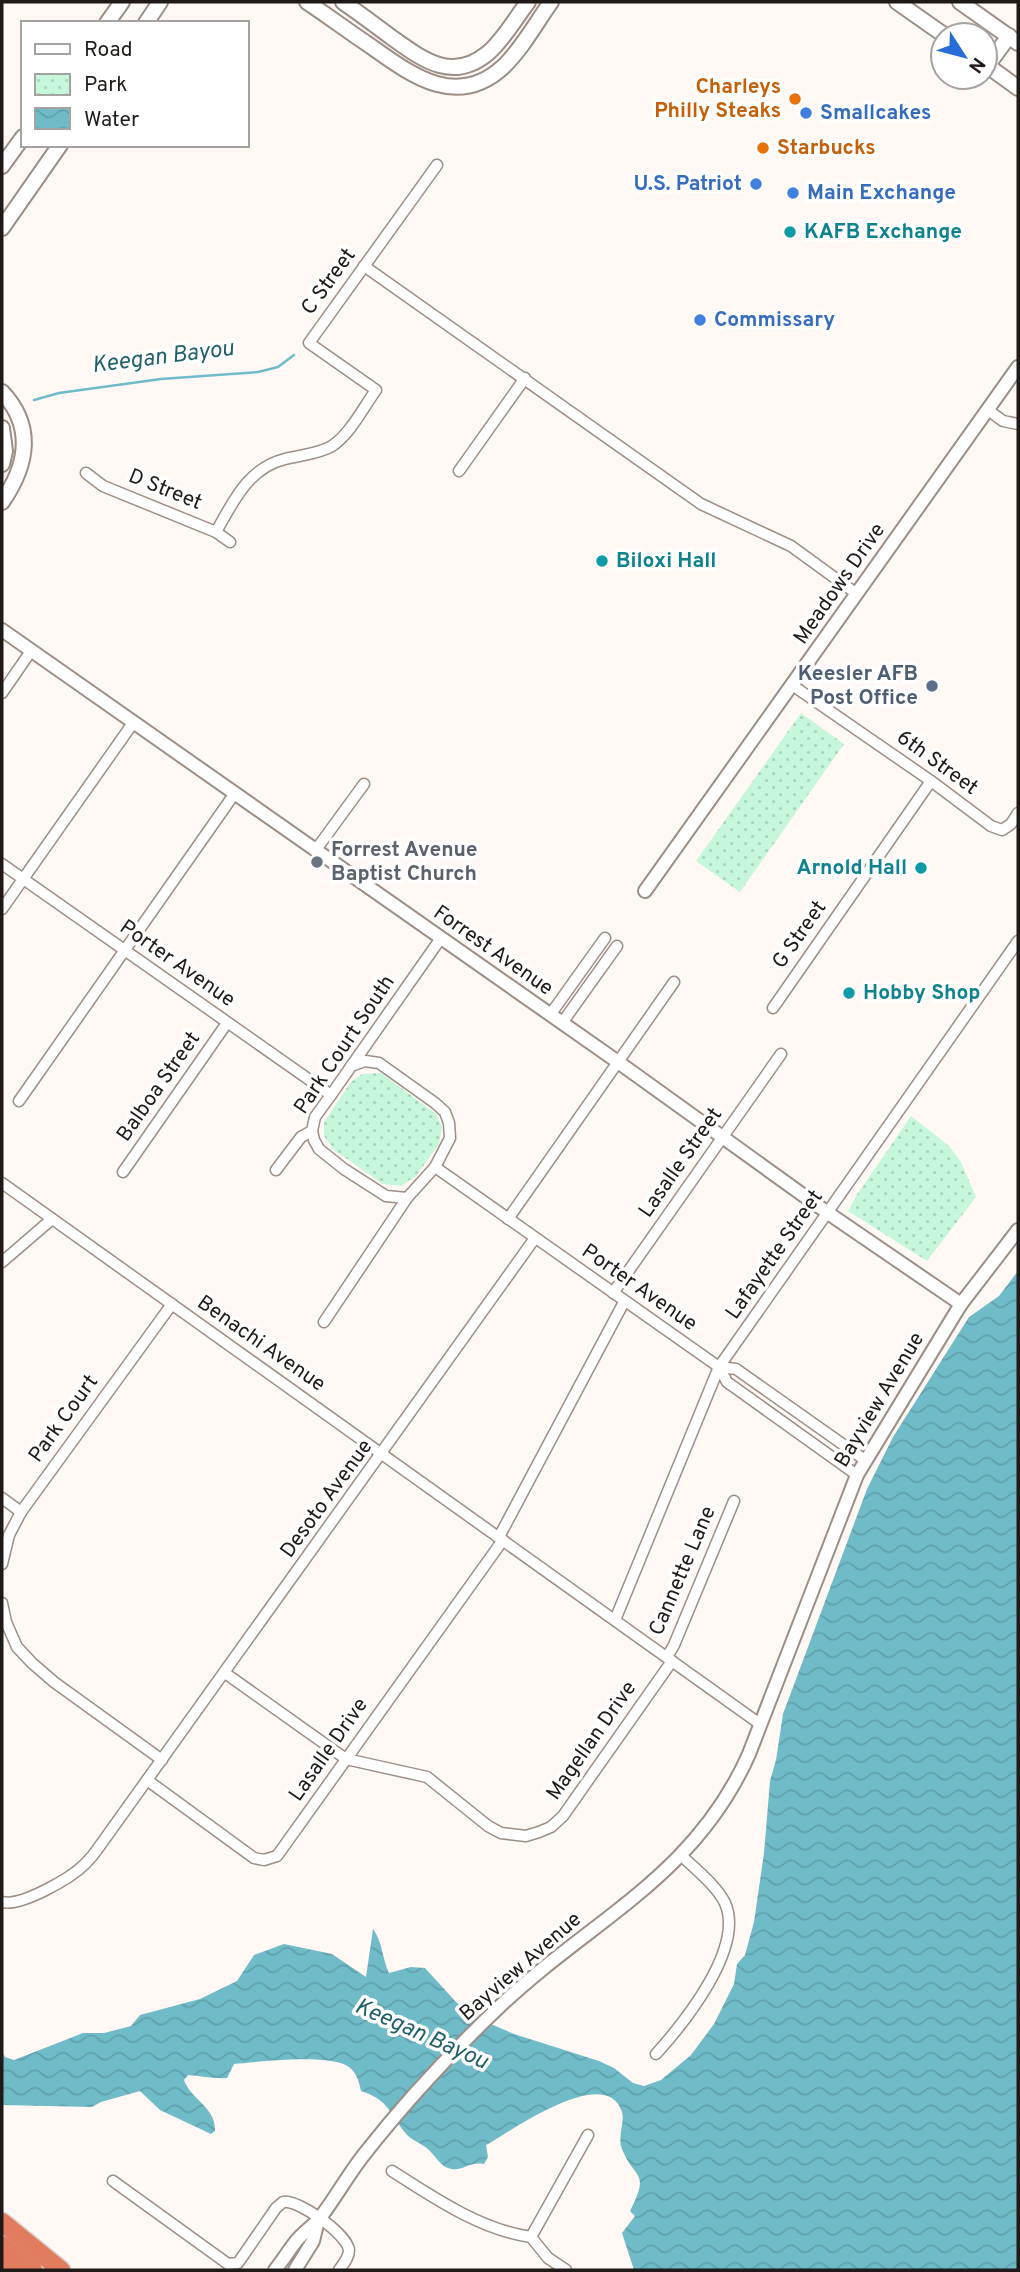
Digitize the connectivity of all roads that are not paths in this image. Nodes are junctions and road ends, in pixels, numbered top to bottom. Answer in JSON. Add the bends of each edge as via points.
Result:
{"nodes":[{"id":1,"x":122,"y":2,"type":"edge"},
{"id":2,"x":160,"y":2,"type":"edge"},
{"id":3,"x":307,"y":2,"type":"edge"},
{"id":4,"x":343,"y":2,"type":"edge"},
{"id":5,"x":528,"y":2,"type":"edge"},
{"id":6,"x":551,"y":2,"type":"edge"},
{"id":7,"x":897,"y":2,"type":"edge"},
{"id":8,"x":960,"y":2,"type":"edge"},
{"id":9,"x":108,"y":21,"type":"edge"},
{"id":10,"x":147,"y":21,"type":"edge"},
{"id":11,"x":929,"y":24,"type":"edge"},
{"id":12,"x":1014,"y":40,"type":"edge"},
{"id":13,"x":999,"y":53,"type":"edge"},
{"id":14,"x":999,"y":74,"type":"edge"},
{"id":15,"x":1018,"y":88,"type":"edge"},
{"id":16,"x":21,"y":140,"type":"edge"},
{"id":17,"x":59,"y":147,"type":"edge"},
{"id":18,"x":437,"y":165,"type":"dead end"},
{"id":19,"x":2,"y":166,"type":"edge"},
{"id":20,"x":2,"y":228,"type":"edge"},
{"id":21,"x":364,"y":266,"type":"junction"},
{"id":22,"x":1018,"y":367,"type":"edge"},
{"id":23,"x":525,"y":378,"type":"junction"},
{"id":24,"x":2,"y":392,"type":"edge"},
{"id":25,"x":988,"y":410,"type":"junction"},
{"id":26,"x":1018,"y":424,"type":"edge"},
{"id":27,"x":2,"y":428,"type":"edge"},
{"id":28,"x":2,"y":464,"type":"edge"},
{"id":29,"x":459,"y":471,"type":"dead end"},
{"id":30,"x":86,"y":474,"type":"dead end"},
{"id":31,"x":2,"y":502,"type":"edge"},
{"id":32,"x":216,"y":532,"type":"junction"},
{"id":33,"x":230,"y":542,"type":"dead end"},
{"id":34,"x":857,"y":594,"type":"junction"},
{"id":35,"x":2,"y":630,"type":"edge"},
{"id":36,"x":31,"y":651,"type":"junction"},
{"id":37,"x":792,"y":685,"type":"junction"},
{"id":38,"x":2,"y":693,"type":"edge"},
{"id":39,"x":133,"y":723,"type":"junction"},
{"id":40,"x":932,"y":781,"type":"junction"},
{"id":41,"x":364,"y":784,"type":"dead end"},
{"id":42,"x":235,"y":793,"type":"junction"},
{"id":43,"x":1018,"y":813,"type":"edge"},
{"id":44,"x":315,"y":851,"type":"junction"},
{"id":45,"x":2,"y":864,"type":"edge"},
{"id":46,"x":23,"y":879,"type":"junction"},
{"id":47,"x":645,"y":891,"type":"dead end"},
{"id":48,"x":2,"y":909,"type":"edge"},
{"id":49,"x":441,"y":938,"type":"junction"},
{"id":50,"x":604,"y":938,"type":"dead end"},
{"id":51,"x":1018,"y":941,"type":"edge"},
{"id":52,"x":617,"y":946,"type":"dead end"},
{"id":53,"x":125,"y":950,"type":"junction"},
{"id":54,"x":674,"y":982,"type":"dead end"},
{"id":55,"x":773,"y":1008,"type":"dead end"},
{"id":56,"x":550,"y":1015,"type":"junction"},
{"id":57,"x":228,"y":1023,"type":"junction"},
{"id":58,"x":562,"y":1023,"type":"junction"},
{"id":59,"x":781,"y":1054,"type":"dead end"},
{"id":60,"x":618,"y":1062,"type":"junction"},
{"id":61,"x":351,"y":1066,"type":"junction"},
{"id":62,"x":331,"y":1095,"type":"junction"},
{"id":63,"x":19,"y":1101,"type":"dead end"},
{"id":64,"x":312,"y":1130,"type":"junction"},
{"id":65,"x":723,"y":1138,"type":"junction"},
{"id":66,"x":435,"y":1167,"type":"junction"},
{"id":67,"x":276,"y":1170,"type":"dead end"},
{"id":68,"x":123,"y":1172,"type":"dead end"},
{"id":69,"x":2,"y":1183,"type":"edge"},
{"id":70,"x":407,"y":1198,"type":"junction"},
{"id":71,"x":828,"y":1213,"type":"junction"},
{"id":72,"x":52,"y":1219,"type":"junction"},
{"id":73,"x":508,"y":1219,"type":"junction"},
{"id":74,"x":1018,"y":1230,"type":"edge"},
{"id":75,"x":536,"y":1238,"type":"junction"},
{"id":76,"x":2,"y":1262,"type":"edge"},
{"id":77,"x":613,"y":1293,"type":"junction"},
{"id":78,"x":624,"y":1302,"type":"junction"},
{"id":79,"x":172,"y":1304,"type":"junction"},
{"id":80,"x":961,"y":1304,"type":"junction"},
{"id":81,"x":324,"y":1322,"type":"dead end"},
{"id":82,"x":719,"y":1367,"type":"junction"},
{"id":83,"x":383,"y":1454,"type":"junction"},
{"id":84,"x":865,"y":1460,"type":"junction"},
{"id":85,"x":857,"y":1475,"type":"junction"},
{"id":86,"x":2,"y":1498,"type":"edge"},
{"id":87,"x":734,"y":1501,"type":"dead end"},
{"id":88,"x":21,"y":1512,"type":"junction"},
{"id":89,"x":501,"y":1538,"type":"junction"},
{"id":90,"x":2,"y":1564,"type":"edge"},
{"id":91,"x":2,"y":1603,"type":"edge"},
{"id":92,"x":615,"y":1620,"type":"junction"},
{"id":93,"x":669,"y":1659,"type":"junction"},
{"id":94,"x":225,"y":1673,"type":"junction"},
{"id":95,"x":761,"y":1724,"type":"junction"},
{"id":96,"x":346,"y":1759,"type":"junction"},
{"id":97,"x":162,"y":1760,"type":"junction"},
{"id":98,"x":147,"y":1780,"type":"junction"},
{"id":99,"x":681,"y":1855,"type":"junction"},
{"id":100,"x":5,"y":1905,"type":"edge"},
{"id":101,"x":656,"y":2054,"type":"dead end"},
{"id":102,"x":588,"y":2135,"type":"dead end"},
{"id":103,"x":392,"y":2171,"type":"dead end"},
{"id":104,"x":113,"y":2181,"type":"dead end"},
{"id":105,"x":319,"y":2219,"type":"junction"},
{"id":106,"x":2,"y":2222,"type":"edge"},
{"id":107,"x":531,"y":2237,"type":"junction"},
{"id":108,"x":2,"y":2245,"type":"edge"},
{"id":109,"x":2,"y":2265,"type":"edge"},
{"id":110,"x":230,"y":2267,"type":"edge"},
{"id":111,"x":9,"y":2270,"type":"edge"},
{"id":112,"x":33,"y":2270,"type":"edge"},
{"id":113,"x":61,"y":2270,"type":"edge"},
{"id":114,"x":275,"y":2270,"type":"edge"},
{"id":115,"x":296,"y":2270,"type":"edge"},
{"id":116,"x":339,"y":2270,"type":"edge"},
{"id":117,"x":566,"y":2270,"type":"edge"}],
"edges":[{"from":1,"to":9,"type":"main road"},
{"from":2,"to":10,"type":"main road"},
{"from":3,"to":6,"type":"main road","via":[[407,72],[447,87],[474,84],[503,67]]},
{"from":4,"to":5,"type":"main road","via":[[426,61],[449,67],[466,65],[486,54]]},
{"from":7,"to":11,"type":"main road"},
{"from":8,"to":12,"type":"main road"},
{"from":12,"to":13,"type":"main road"},
{"from":14,"to":15,"type":"main road"},
{"from":16,"to":19,"type":"main road"},
{"from":17,"to":20,"type":"main road"},
{"from":18,"to":21,"type":"street","name":"C Street"},
{"from":21,"to":23,"type":"street"},
{"from":21,"to":32,"type":"street","name":"C Street","via":[[309,343],[376,390],[329,448],[261,468],[247,481]]},
{"from":22,"to":25,"type":"street","name":"Meadows Drive"},
{"from":23,"to":29,"type":"street"},
{"from":23,"to":34,"type":"street","via":[[701,504],[791,546]]},
{"from":24,"to":31,"type":"main road","via":[[21,421],[24,445],[18,475]]},
{"from":25,"to":26,"type":"street","via":[[1003,421]]},
{"from":25,"to":34,"type":"street","name":"Meadows Drive"},
{"from":27,"to":28,"type":"main road"},
{"from":30,"to":32,"type":"street","name":"D Street","via":[[103,486]]},
{"from":32,"to":33,"type":"street","name":"D Street"},
{"from":34,"to":37,"type":"street","name":"Meadows Drive"},
{"from":35,"to":36,"type":"street","name":"Forrest Avenue"},
{"from":36,"to":38,"type":"street"},
{"from":36,"to":39,"type":"street","name":"Forrest Avenue"},
{"from":37,"to":40,"type":"street","name":"6th Street"},
{"from":37,"to":47,"type":"street","name":"Meadows Drive"},
{"from":39,"to":42,"type":"street","name":"Forrest Avenue"},
{"from":39,"to":46,"type":"street"},
{"from":40,"to":43,"type":"street","name":"6th Street","via":[[991,826],[1002,830]]},
{"from":40,"to":55,"type":"street","name":"G Street"},
{"from":41,"to":44,"type":"street"},
{"from":42,"to":44,"type":"street","name":"Forrest Avenue"},
{"from":42,"to":53,"type":"street"},
{"from":44,"to":49,"type":"street","name":"Forrest Avenue"},
{"from":45,"to":46,"type":"street","name":"Porter Avenue"},
{"from":46,"to":48,"type":"street"},
{"from":46,"to":53,"type":"street","name":"Porter Avenue"},
{"from":49,"to":56,"type":"street","name":"Forrest Avenue"},
{"from":49,"to":61,"type":"street","name":"Park Court South"},
{"from":50,"to":56,"type":"street"},
{"from":51,"to":71,"type":"street","name":"Lafayette Street"},
{"from":52,"to":58,"type":"street"},
{"from":53,"to":57,"type":"street","name":"Porter Avenue"},
{"from":53,"to":63,"type":"street"},
{"from":54,"to":60,"type":"street"},
{"from":56,"to":58,"type":"street","name":"Forrest Avenue"},
{"from":57,"to":62,"type":"street","name":"Porter Avenue"},
{"from":57,"to":68,"type":"street","name":"Balboa Street"},
{"from":58,"to":60,"type":"street","name":"Forrest Avenue"},
{"from":59,"to":65,"type":"street","name":"Lasalle Street"},
{"from":60,"to":65,"type":"street","name":"Forrest Avenue"},
{"from":60,"to":73,"type":"street"},
{"from":61,"to":62,"type":"street","name":"Park Court South"},
{"from":61,"to":66,"type":"street","via":[[379,1063],[445,1112],[450,1138]]},
{"from":62,"to":64,"type":"street","name":"Park Court South"},
{"from":64,"to":67,"type":"street","name":"Park Court South"},
{"from":64,"to":70,"type":"street","via":[[319,1149],[344,1169],[386,1196]]},
{"from":65,"to":71,"type":"street","name":"Forrest Avenue"},
{"from":65,"to":77,"type":"street","name":"Lasalle Street"},
{"from":66,"to":70,"type":"street"},
{"from":66,"to":73,"type":"street","name":"Porter Avenue"},
{"from":69,"to":72,"type":"street","name":"Benachi Avenue"},
{"from":70,"to":81,"type":"street"},
{"from":71,"to":80,"type":"street","name":"Forrest Avenue"},
{"from":71,"to":82,"type":"street","name":"Lafayette Street"},
{"from":72,"to":76,"type":"street"},
{"from":72,"to":79,"type":"street","name":"Benachi Avenue"},
{"from":73,"to":75,"type":"street","name":"Porter Avenue"},
{"from":74,"to":80,"type":"street","name":"Bayview Avenue"},
{"from":75,"to":77,"type":"street","name":"Porter Avenue"},
{"from":75,"to":83,"type":"street","name":"Desoto Avenue"},
{"from":77,"to":78,"type":"street","name":"Porter Avenue"},
{"from":78,"to":82,"type":"street","name":"Porter Avenue"},
{"from":78,"to":89,"type":"street"},
{"from":79,"to":83,"type":"street","name":"Benachi Avenue"},
{"from":79,"to":88,"type":"street","name":"Park Court"},
{"from":80,"to":84,"type":"street","name":"Bayview Avenue"},
{"from":82,"to":84,"type":"street","name":"Porter Avenue","via":[[736,1369]]},
{"from":82,"to":85,"type":"street","name":"Porter Avenue","via":[[727,1382]]},
{"from":82,"to":92,"type":"street","name":"Lafayette Street"},
{"from":83,"to":89,"type":"street","name":"Benachi Avenue"},
{"from":83,"to":94,"type":"street","name":"Desoto Avenue"},
{"from":84,"to":85,"type":"street","name":"Bayview Avenue"},
{"from":85,"to":95,"type":"street","name":"Bayview Avenue"},
{"from":86,"to":88,"type":"street"},
{"from":87,"to":93,"type":"street","name":"Cannette Lane"},
{"from":88,"to":90,"type":"street","name":"Park Court"},
{"from":89,"to":92,"type":"street","name":"Benachi Avenue"},
{"from":89,"to":96,"type":"street","name":"Lasalle Drive"},
{"from":91,"to":97,"type":"street","via":[[17,1647],[32,1663]]},
{"from":92,"to":93,"type":"street","name":"Benachi Avenue"},
{"from":93,"to":95,"type":"street","name":"Benachi Avenue"},
{"from":93,"to":96,"type":"street","name":"Magellan Drive","via":[[563,1815],[539,1832],[526,1836],[501,1833],[427,1777]]},
{"from":94,"to":96,"type":"street"},
{"from":94,"to":97,"type":"street","name":"Desoto Avenue"},
{"from":95,"to":99,"type":"street","name":"Bayview Avenue","via":[[729,1793]]},
{"from":96,"to":98,"type":"street","name":"Lasalle Drive","via":[[283,1849],[264,1860],[254,1858]]},
{"from":97,"to":98,"type":"street","name":"Desoto Avenue"},
{"from":98,"to":100,"type":"street","name":"Desoto Avenue","via":[[85,1865],[38,1894]]},
{"from":99,"to":101,"type":"street","via":[[725,1903],[727,1934],[711,1982]]},
{"from":99,"to":105,"type":"street","name":"Bayview Avenue","via":[[643,1892],[500,2006],[424,2083],[364,2154]]},
{"from":102,"to":107,"type":"street"},
{"from":103,"to":107,"type":"street","via":[[482,2222],[508,2234]]},
{"from":104,"to":110,"type":"street"},
{"from":105,"to":110,"type":"street","via":[[296,2203],[283,2202],[238,2263]]},
{"from":105,"to":114,"type":"street","name":"Bayview Avenue"},
{"from":105,"to":115,"type":"street","name":"Bayview Avenue","via":[[313,2241]]},
{"from":105,"to":116,"type":"street","via":[[349,2248]]},
{"from":106,"to":113,"type":"highway"},
{"from":107,"to":117,"type":"street","via":[[548,2258]]},
{"from":108,"to":112,"type":"highway"},
{"from":109,"to":111,"type":"highway"}]}
